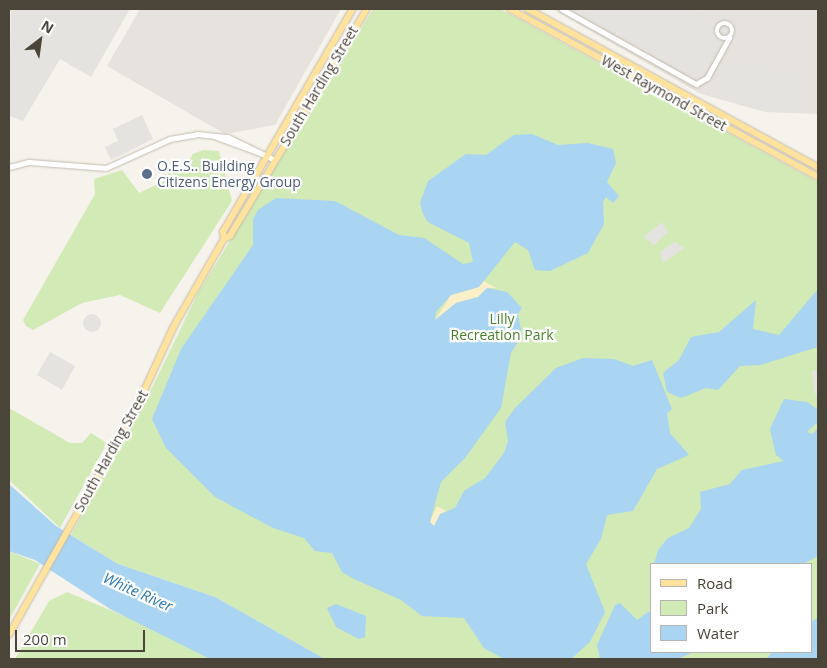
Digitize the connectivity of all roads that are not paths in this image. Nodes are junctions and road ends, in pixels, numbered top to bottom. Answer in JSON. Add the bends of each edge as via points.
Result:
{"nodes":[{"id":1,"x":353,"y":9,"type":"edge"},
{"id":2,"x":367,"y":9,"type":"edge"},
{"id":3,"x":510,"y":9,"type":"edge"},
{"id":4,"x":528,"y":9,"type":"edge"},
{"id":5,"x":562,"y":9,"type":"edge"},
{"id":6,"x":729,"y":38,"type":"junction"},
{"id":7,"x":336,"y":39,"type":"junction"},
{"id":8,"x":723,"y":39,"type":"junction"},
{"id":9,"x":344,"y":45,"type":"junction"},
{"id":10,"x":723,"y":49,"type":"junction"},
{"id":11,"x":678,"y":91,"type":"junction"},
{"id":12,"x":674,"y":99,"type":"junction"},
{"id":13,"x":268,"y":156,"type":"junction"},
{"id":14,"x":275,"y":160,"type":"junction"},
{"id":15,"x":9,"y":167,"type":"edge"},
{"id":16,"x":818,"y":168,"type":"edge"},
{"id":17,"x":818,"y":178,"type":"edge"},
{"id":18,"x":224,"y":239,"type":"junction"},
{"id":19,"x":9,"y":634,"type":"edge"}],
"edges":[{"from":1,"to":7,"type":"main road","name":"South Harding Street"},
{"from":2,"to":9,"type":"main road","name":"South Harding Street"},
{"from":3,"to":12,"type":"main road","name":"West Raymond Street"},
{"from":4,"to":11,"type":"main road","name":"West Raymond Street"},
{"from":5,"to":10,"type":"street","via":[[693,83],[705,81]]},
{"from":6,"to":8,"type":"street"},
{"from":6,"to":8,"type":"street","via":[[733,29],[724,23],[717,30]]},
{"from":6,"to":10,"type":"street"},
{"from":7,"to":9,"type":"main road"},
{"from":7,"to":13,"type":"main road","name":"South Harding Street"},
{"from":8,"to":10,"type":"street"},
{"from":9,"to":14,"type":"main road","name":"South Harding Street"},
{"from":11,"to":12,"type":"main road"},
{"from":11,"to":16,"type":"main road","name":"West Raymond Street"},
{"from":12,"to":17,"type":"main road","name":"West Raymond Street"},
{"from":13,"to":14,"type":"street"},
{"from":13,"to":15,"type":"street","via":[[214,136],[176,137],[106,168],[29,162]]},
{"from":13,"to":18,"type":"main road","name":"South Harding Street","via":[[223,232]]},
{"from":14,"to":18,"type":"main road","name":"South Harding Street","via":[[230,236]]},
{"from":18,"to":19,"type":"main road","name":"South Harding Street"}]}
